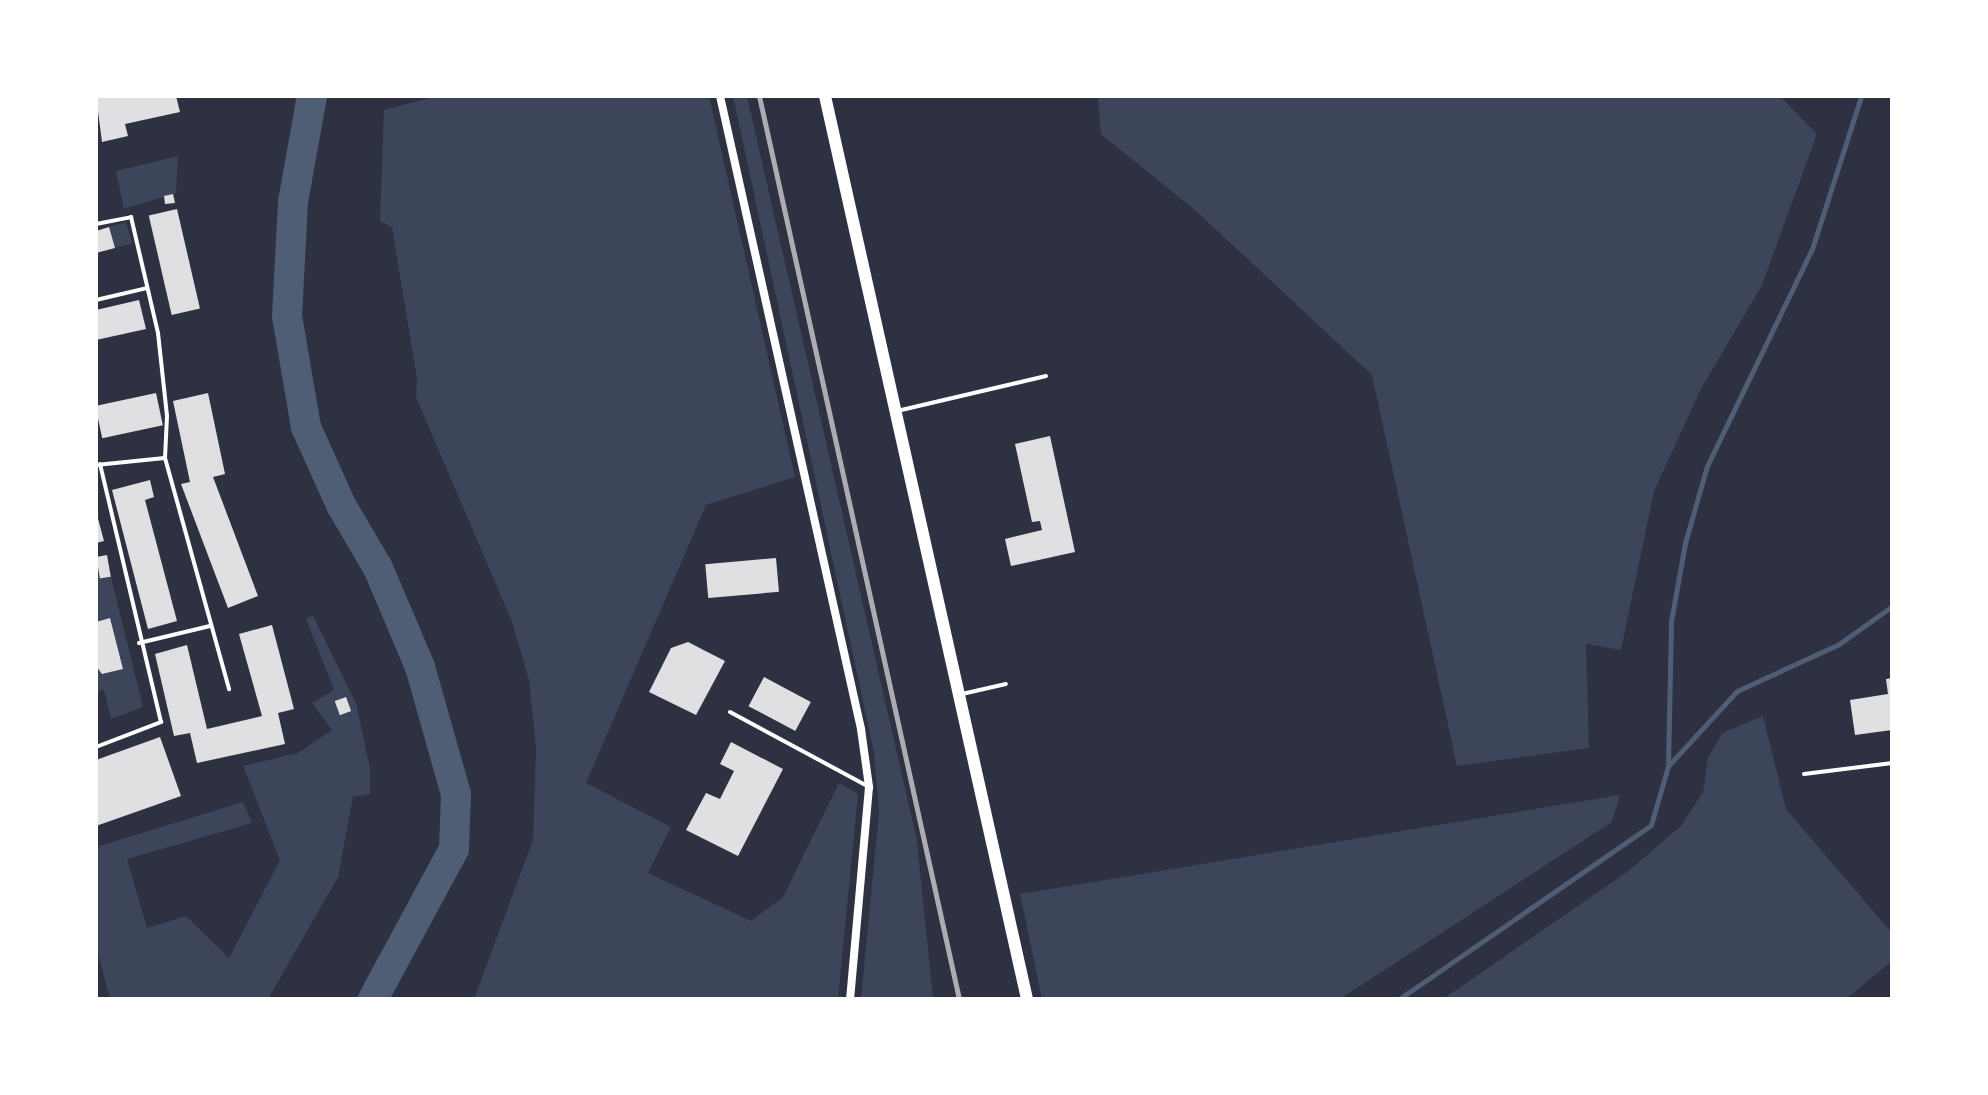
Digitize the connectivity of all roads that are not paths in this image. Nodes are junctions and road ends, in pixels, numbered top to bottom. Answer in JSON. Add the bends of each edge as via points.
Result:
{"nodes":[{"id":1,"x":720,"y":96,"type":"edge"},
{"id":2,"x":825,"y":96,"type":"edge"},
{"id":3,"x":96,"y":224,"type":"edge"},
{"id":4,"x":147,"y":288,"type":"junction"},
{"id":5,"x":96,"y":300,"type":"edge"},
{"id":6,"x":1046,"y":376,"type":"dead end"},
{"id":7,"x":897,"y":411,"type":"junction"},
{"id":8,"x":165,"y":458,"type":"junction"},
{"id":9,"x":98,"y":464,"type":"edge"},
{"id":10,"x":210,"y":626,"type":"junction"},
{"id":11,"x":139,"y":643,"type":"junction"},
{"id":12,"x":1006,"y":684,"type":"dead end"},
{"id":13,"x":229,"y":689,"type":"dead end"},
{"id":14,"x":959,"y":695,"type":"junction"},
{"id":15,"x":730,"y":712,"type":"dead end"},
{"id":16,"x":96,"y":747,"type":"edge"},
{"id":17,"x":1892,"y":763,"type":"edge"},
{"id":18,"x":1804,"y":774,"type":"dead end"},
{"id":19,"x":869,"y":787,"type":"junction"},
{"id":20,"x":850,"y":999,"type":"edge"},
{"id":21,"x":1027,"y":999,"type":"edge"}],
"edges":[{"from":1,"to":19,"type":"street","via":[[861,729]]},
{"from":2,"to":7,"type":"main road"},
{"from":3,"to":4,"type":"lane","via":[[131,217]]},
{"from":4,"to":5,"type":"lane"},
{"from":4,"to":8,"type":"lane","via":[[167,416]]},
{"from":6,"to":7,"type":"lane"},
{"from":7,"to":14,"type":"main road"},
{"from":8,"to":9,"type":"lane"},
{"from":8,"to":10,"type":"lane"},
{"from":9,"to":11,"type":"lane"},
{"from":10,"to":11,"type":"lane"},
{"from":10,"to":13,"type":"lane"},
{"from":11,"to":16,"type":"lane","via":[[161,722]]},
{"from":12,"to":14,"type":"lane"},
{"from":14,"to":21,"type":"main road"},
{"from":15,"to":19,"type":"lane"},
{"from":17,"to":18,"type":"lane"},
{"from":19,"to":20,"type":"street"}]}
